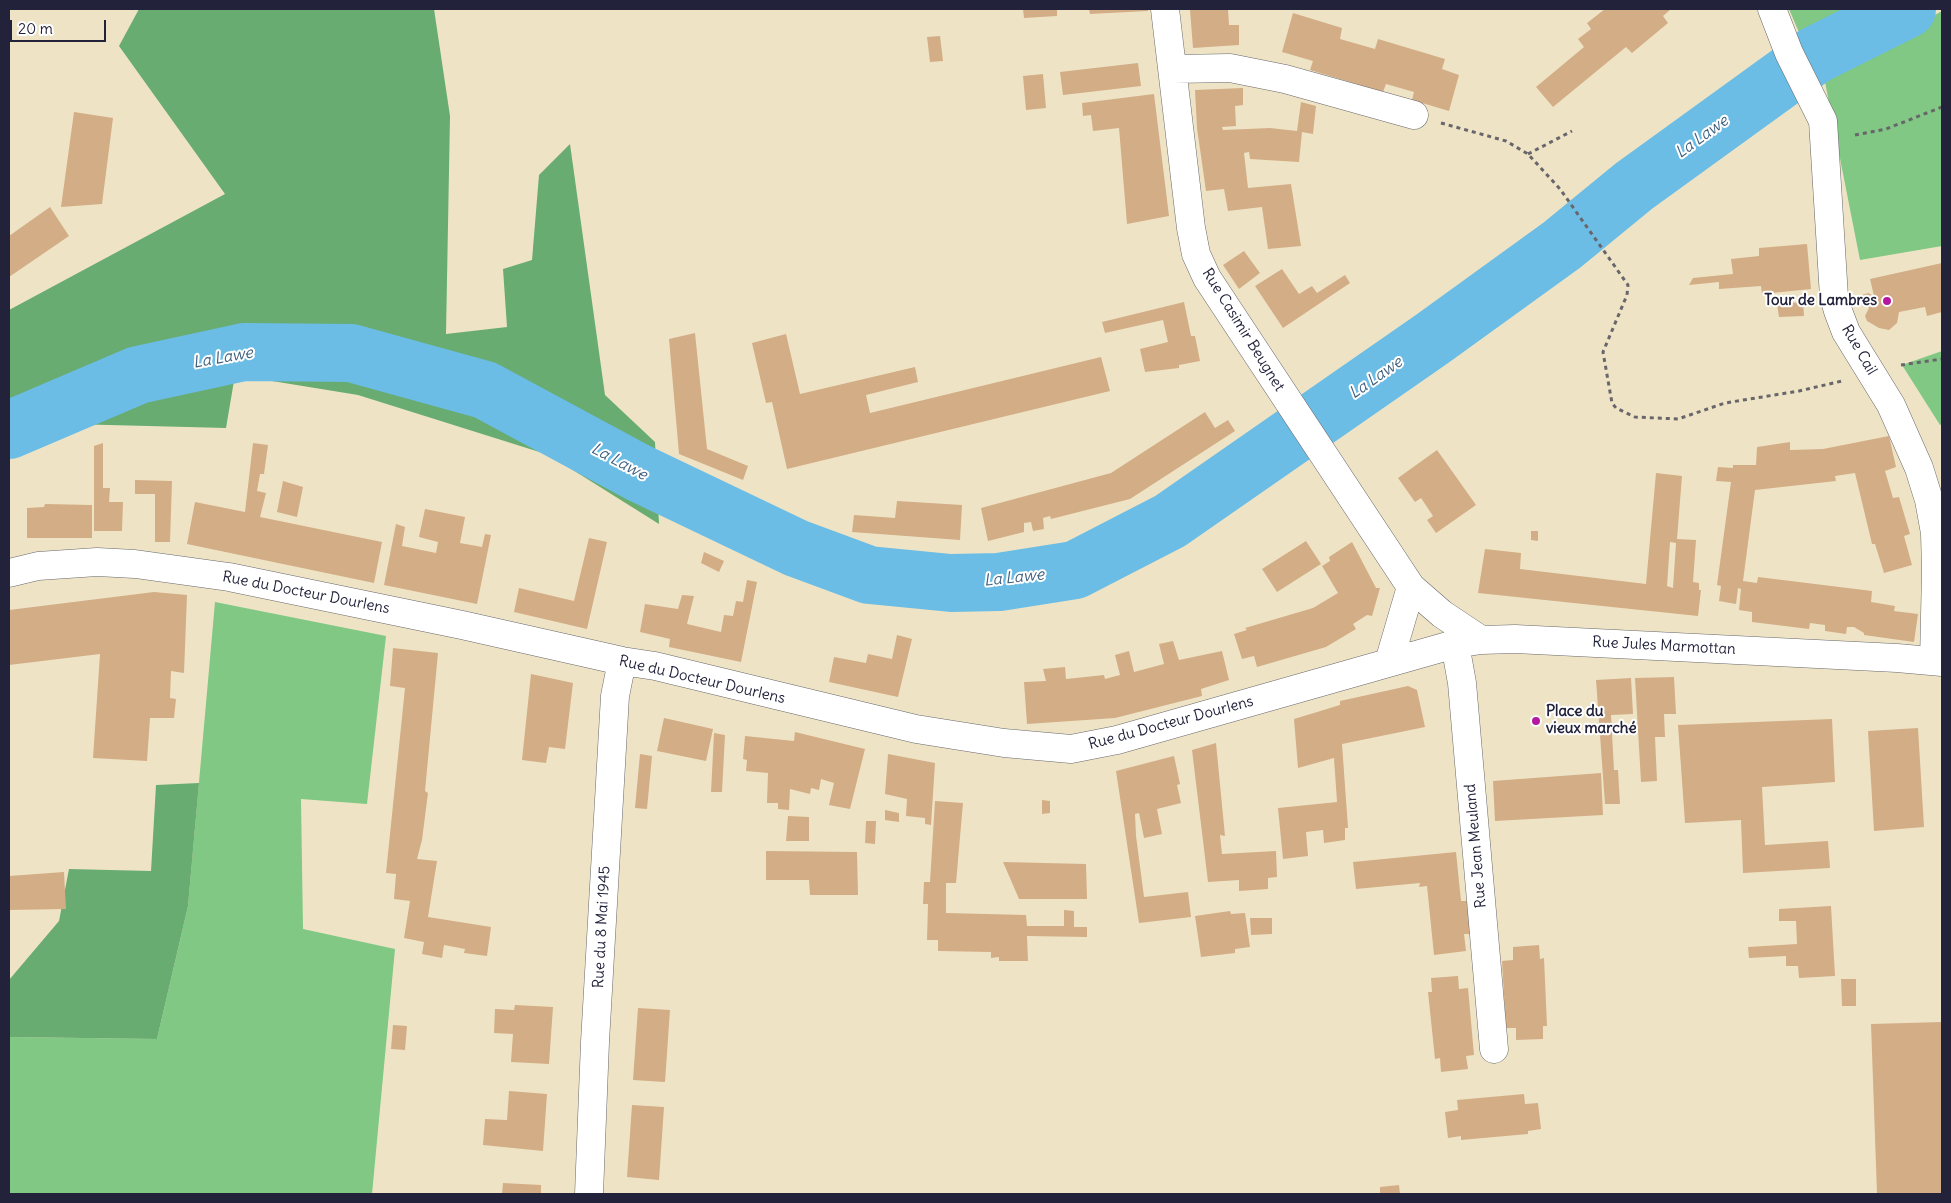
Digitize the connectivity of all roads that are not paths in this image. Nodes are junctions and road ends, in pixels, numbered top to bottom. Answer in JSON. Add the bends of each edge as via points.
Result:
{"nodes":[{"id":1,"x":1165,"y":9,"type":"edge"},
{"id":2,"x":1772,"y":9,"type":"edge"},
{"id":3,"x":1174,"y":69,"type":"junction"},
{"id":4,"x":1414,"y":115,"type":"road end"},
{"id":5,"x":9,"y":573,"type":"edge"},
{"id":6,"x":1411,"y":587,"type":"junction"},
{"id":7,"x":1482,"y":640,"type":"junction"},
{"id":8,"x":1455,"y":644,"type":"junction"},
{"id":9,"x":622,"y":662,"type":"junction"},
{"id":10,"x":1389,"y":662,"type":"junction"},
{"id":11,"x":1938,"y":662,"type":"edge"},
{"id":12,"x":1494,"y":1049,"type":"dead end"},
{"id":13,"x":590,"y":1194,"type":"edge"}],
"edges":[{"from":1,"to":3,"type":"street","name":"Rue Casimir Beugnet"},
{"from":2,"to":11,"type":"street","name":"Rue Cail","via":[[1789,53],[1823,122],[1834,297],[1846,332],[1906,438],[1929,500],[1935,533]]},
{"from":3,"to":4,"type":"street","via":[[1230,68],[1285,78]]},
{"from":3,"to":6,"type":"street","name":"Rue Casimir Beugnet","via":[[1196,254],[1207,278]]},
{"from":5,"to":9,"type":"street","name":"Rue du Docteur Dourlens","via":[[38,566],[98,562],[229,577]]},
{"from":6,"to":7,"type":"street","name":"Rue Casimir Beugnet","via":[[1442,614]]},
{"from":6,"to":10,"type":"street"},
{"from":7,"to":8,"type":"street","name":"Rue Jules Marmottan"},
{"from":7,"to":11,"type":"street","name":"Rue Jules Marmottan","via":[[1535,640]]},
{"from":8,"to":10,"type":"street","name":"Rue Jules Marmottan"},
{"from":8,"to":12,"type":"street","name":"Rue Jean Meuland","via":[[1462,683]]},
{"from":9,"to":10,"type":"street","name":"Rue du Docteur Dourlens","via":[[655,666],[916,729],[1004,744],[1071,749],[1117,740]]},
{"from":9,"to":13,"type":"street","name":"Rue du 8 Mai 1945","via":[[614,706]]}]}
